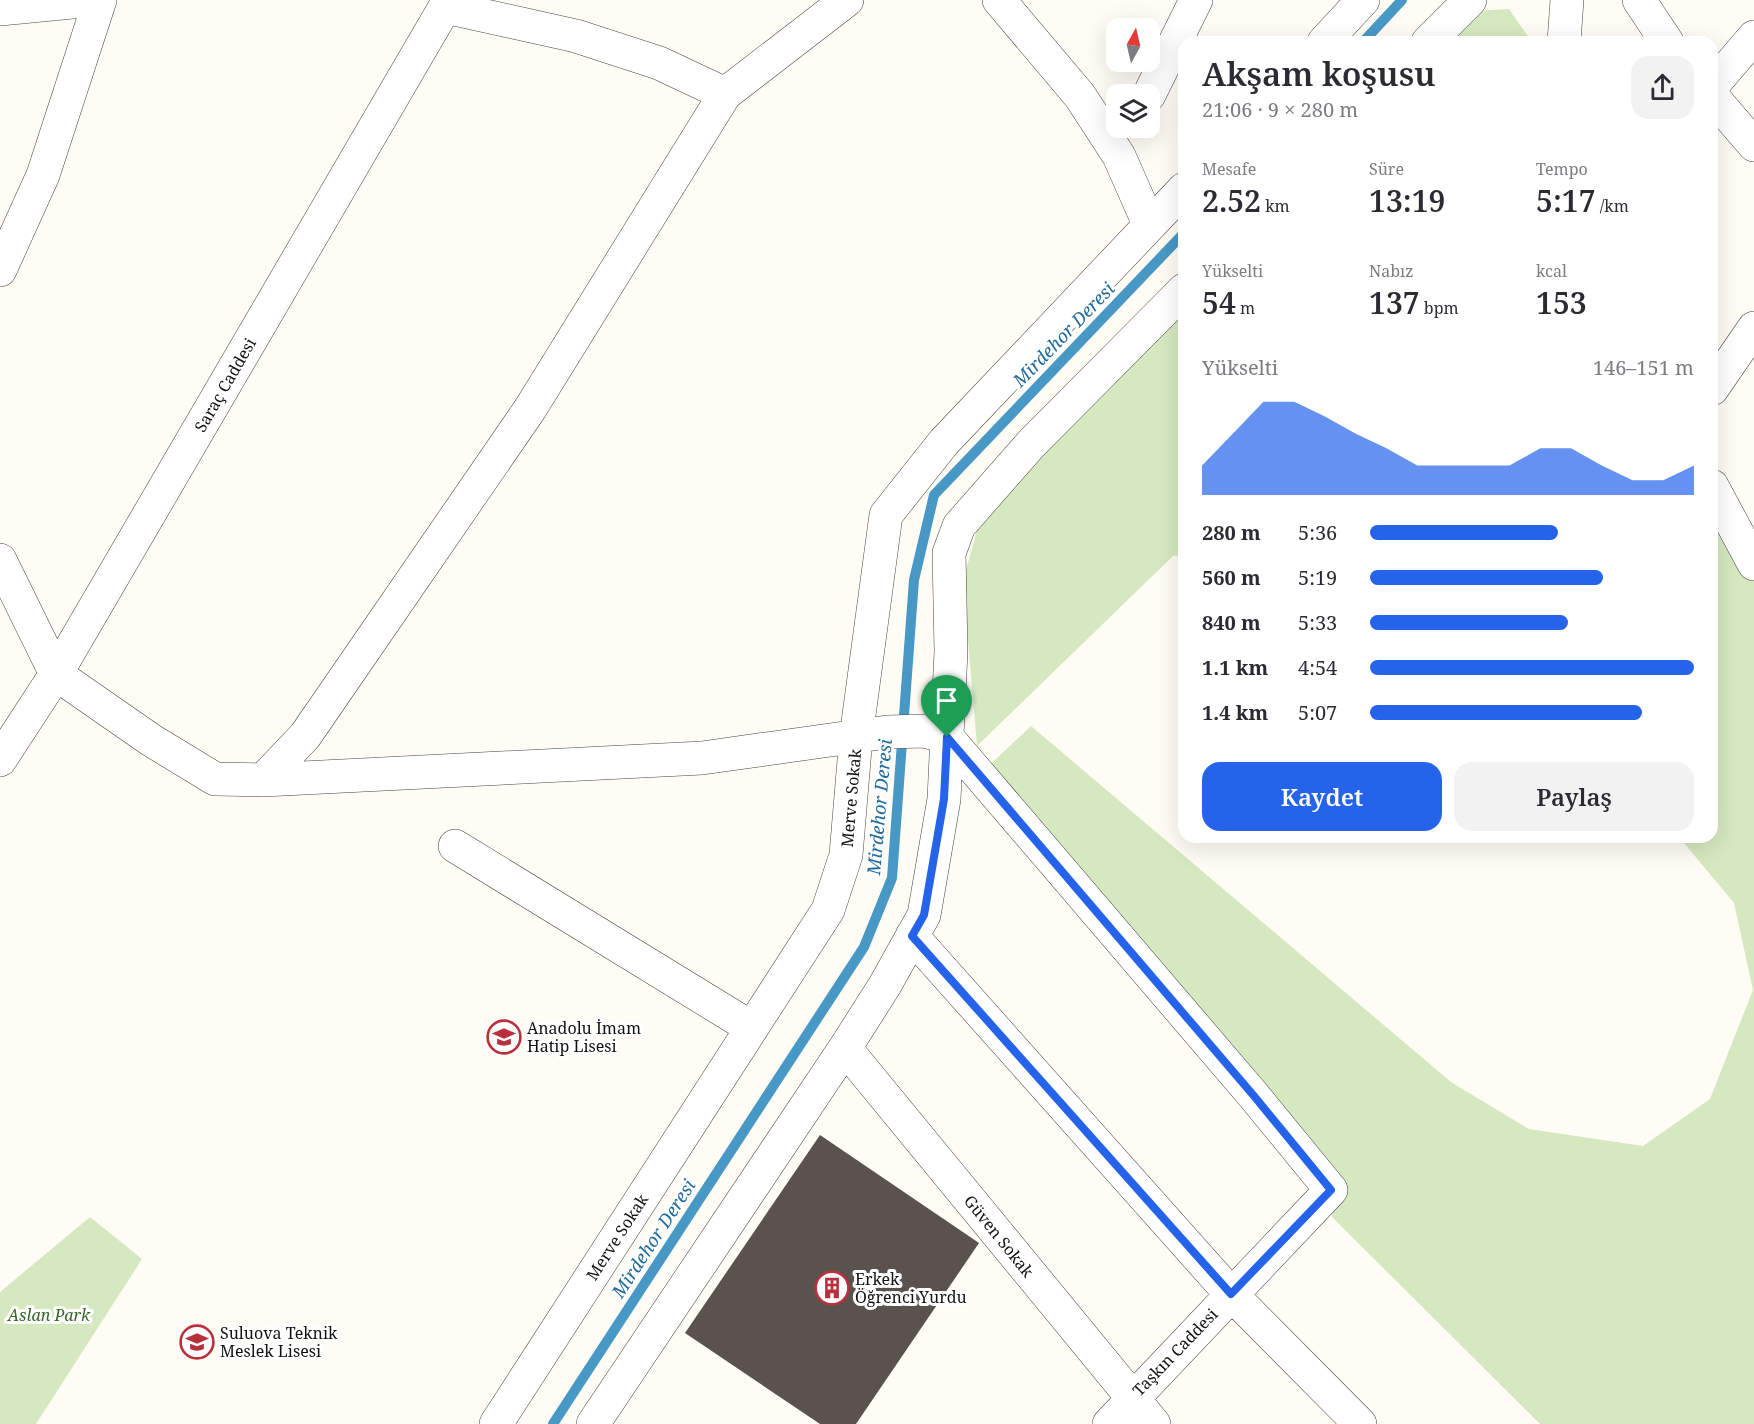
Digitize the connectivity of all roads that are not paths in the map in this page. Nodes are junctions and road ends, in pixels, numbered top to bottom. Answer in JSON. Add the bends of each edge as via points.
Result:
{"nodes":[{"id":1,"x":93,"y":0,"type":"edge"},
{"id":2,"x":100,"y":0,"type":"edge"},
{"id":3,"x":847,"y":0,"type":"edge"},
{"id":4,"x":999,"y":0,"type":"edge"},
{"id":5,"x":1196,"y":0,"type":"edge"},
{"id":6,"x":1363,"y":0,"type":"edge"},
{"id":7,"x":1470,"y":0,"type":"edge"},
{"id":8,"x":1567,"y":0,"type":"edge"},
{"id":9,"x":1639,"y":0,"type":"edge"},
{"id":10,"x":445,"y":2,"type":"edge"},
{"id":11,"x":0,"y":9,"type":"edge"},
{"id":12,"x":1178,"y":36,"type":"edge"},
{"id":13,"x":1178,"y":36,"type":"edge"},
{"id":14,"x":1330,"y":36,"type":"edge"},
{"id":15,"x":1434,"y":36,"type":"edge"},
{"id":16,"x":1564,"y":36,"type":"edge"},
{"id":17,"x":1663,"y":36,"type":"edge"},
{"id":18,"x":1754,"y":37,"type":"edge"},
{"id":19,"x":1718,"y":79,"type":"edge"},
{"id":20,"x":1154,"y":84,"type":"edge"},
{"id":21,"x":725,"y":94,"type":"junction"},
{"id":22,"x":1718,"y":103,"type":"edge"},
{"id":23,"x":1126,"y":142,"type":"edge"},
{"id":24,"x":1754,"y":145,"type":"edge"},
{"id":25,"x":1178,"y":195,"type":"edge"},
{"id":26,"x":1149,"y":224,"type":"junction"},
{"id":27,"x":0,"y":270,"type":"edge"},
{"id":28,"x":1178,"y":296,"type":"edge"},
{"id":29,"x":1754,"y":328,"type":"edge"},
{"id":30,"x":1718,"y":380,"type":"edge"},
{"id":31,"x":1718,"y":497,"type":"edge"},
{"id":32,"x":0,"y":560,"type":"edge"},
{"id":33,"x":1754,"y":564,"type":"edge"},
{"id":34,"x":57,"y":674,"type":"junction"},
{"id":35,"x":872,"y":734,"type":"junction"},
{"id":36,"x":935,"y":734,"type":"junction"},
{"id":37,"x":0,"y":760,"type":"edge"},
{"id":38,"x":263,"y":780,"type":"junction"},
{"id":39,"x":455,"y":846,"type":"dead end"},
{"id":40,"x":912,"y":936,"type":"junction"},
{"id":41,"x":752,"y":1028,"type":"junction"},
{"id":42,"x":845,"y":1048,"type":"junction"},
{"id":43,"x":1231,"y":1294,"type":"junction"},
{"id":44,"x":1131,"y":1398,"type":"junction"},
{"id":45,"x":496,"y":1424,"type":"edge"},
{"id":46,"x":593,"y":1424,"type":"edge"},
{"id":47,"x":1109,"y":1424,"type":"edge"},
{"id":48,"x":1154,"y":1424,"type":"edge"},
{"id":49,"x":1360,"y":1424,"type":"edge"}],
"edges":[{"from":1,"to":11,"type":"street"},
{"from":2,"to":27,"type":"street","via":[[43,175]]},
{"from":3,"to":21,"type":"street"},
{"from":4,"to":23,"type":"street","via":[[1080,96]]},
{"from":5,"to":12,"type":"street"},
{"from":6,"to":14,"type":"street"},
{"from":7,"to":15,"type":"street"},
{"from":8,"to":16,"type":"street"},
{"from":9,"to":17,"type":"street"},
{"from":10,"to":21,"type":"street","via":[[576,36],[659,63]]},
{"from":10,"to":34,"type":"street","name":"Saraç Caddesi"},
{"from":13,"to":20,"type":"street"},
{"from":18,"to":19,"type":"street"},
{"from":21,"to":38,"type":"street","via":[[530,409],[305,736]]},
{"from":22,"to":24,"type":"street"},
{"from":23,"to":26,"type":"street"},
{"from":25,"to":26,"type":"street","name":"Merve Sokak"},
{"from":26,"to":35,"type":"street","name":"Merve Sokak","via":[[944,442],[886,515]]},
{"from":28,"to":36,"type":"street","via":[[1032,444],[959,526],[949,553],[951,651]]},
{"from":29,"to":30,"type":"street"},
{"from":31,"to":33,"type":"street"},
{"from":32,"to":34,"type":"street"},
{"from":34,"to":37,"type":"street","name":"Saraç Caddesi"},
{"from":34,"to":38,"type":"street","via":[[215,779]]},
{"from":35,"to":36,"type":"street"},
{"from":35,"to":38,"type":"street","via":[[702,758]]},
{"from":35,"to":41,"type":"street","name":"Merve Sokak","via":[[846,855],[828,910]]},
{"from":36,"to":40,"type":"street","via":[[944,799],[924,915]]},
{"from":36,"to":43,"type":"street","name":"Taşkın Caddesi","via":[[1254,1096],[1331,1190]]},
{"from":39,"to":41,"type":"street"},
{"from":40,"to":42,"type":"street"},
{"from":40,"to":43,"type":"street"},
{"from":41,"to":45,"type":"street","name":"Merve Sokak"},
{"from":42,"to":44,"type":"street","name":"Güven Sokak"},
{"from":42,"to":46,"type":"street"},
{"from":43,"to":44,"type":"street","name":"Taşkın Caddesi"},
{"from":43,"to":49,"type":"street"},
{"from":44,"to":47,"type":"street","name":"Taşkın Caddesi"},
{"from":44,"to":48,"type":"street","name":"Güven Sokak"}]}
